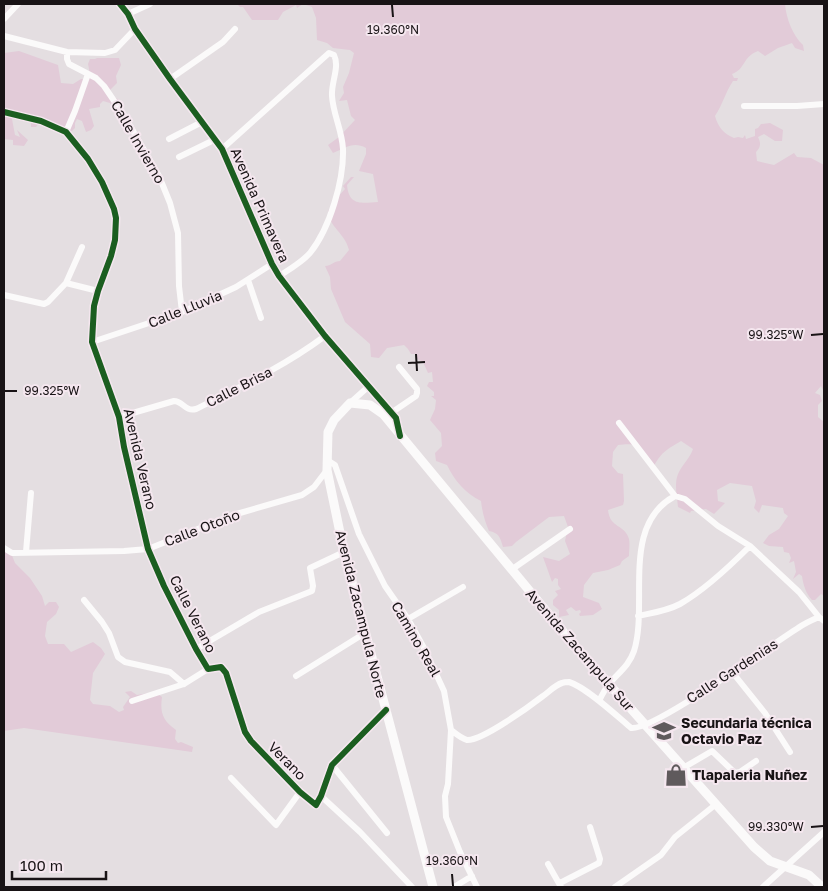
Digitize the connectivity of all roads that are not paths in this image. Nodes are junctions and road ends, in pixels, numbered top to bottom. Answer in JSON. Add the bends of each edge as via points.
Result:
{"nodes":[{"id":1,"x":18,"y":4,"type":"edge"},
{"id":2,"x":120,"y":4,"type":"edge"},
{"id":3,"x":150,"y":4,"type":"edge"},
{"id":4,"x":128,"y":14,"type":"junction"},
{"id":5,"x":4,"y":18,"type":"edge"},
{"id":6,"x":235,"y":28,"type":"dead end"},
{"id":7,"x":135,"y":29,"type":"junction"},
{"id":8,"x":4,"y":36,"type":"edge"},
{"id":9,"x":67,"y":52,"type":"junction"},
{"id":10,"x":88,"y":74,"type":"junction"},
{"id":11,"x":170,"y":79,"type":"junction"},
{"id":12,"x":824,"y":104,"type":"edge"},
{"id":13,"x":744,"y":106,"type":"dead end"},
{"id":14,"x":4,"y":112,"type":"edge"},
{"id":15,"x":202,"y":122,"type":"junction"},
{"id":16,"x":66,"y":132,"type":"junction"},
{"id":17,"x":169,"y":139,"type":"dead end"},
{"id":18,"x":216,"y":139,"type":"junction"},
{"id":19,"x":222,"y":149,"type":"junction"},
{"id":20,"x":179,"y":157,"type":"dead end"},
{"id":21,"x":82,"y":247,"type":"dead end"},
{"id":22,"x":272,"y":264,"type":"junction"},
{"id":23,"x":280,"y":276,"type":"junction"},
{"id":24,"x":248,"y":280,"type":"junction"},
{"id":25,"x":66,"y":283,"type":"junction"},
{"id":26,"x":98,"y":291,"type":"junction"},
{"id":27,"x":4,"y":295,"type":"edge"},
{"id":28,"x":182,"y":312,"type":"junction"},
{"id":29,"x":261,"y":318,"type":"dead end"},
{"id":30,"x":325,"y":336,"type":"junction"},
{"id":31,"x":92,"y":342,"type":"junction"},
{"id":32,"x":399,"y":367,"type":"dead end"},
{"id":33,"x":369,"y":386,"type":"junction"},
{"id":34,"x":350,"y":402,"type":"junction"},
{"id":35,"x":391,"y":413,"type":"junction"},
{"id":36,"x":119,"y":417,"type":"junction"},
{"id":37,"x":619,"y":423,"type":"dead end"},
{"id":38,"x":400,"y":436,"type":"junction"},
{"id":39,"x":327,"y":460,"type":"junction"},
{"id":40,"x":327,"y":470,"type":"junction"},
{"id":41,"x":31,"y":493,"type":"dead end"},
{"id":42,"x":675,"y":496,"type":"junction"},
{"id":43,"x":570,"y":529,"type":"dead end"},
{"id":44,"x":750,"y":546,"type":"junction"},
{"id":45,"x":5,"y":549,"type":"edge"},
{"id":46,"x":148,"y":549,"type":"junction"},
{"id":47,"x":26,"y":552,"type":"junction"},
{"id":48,"x":344,"y":552,"type":"junction"},
{"id":49,"x":511,"y":570,"type":"junction"},
{"id":50,"x":463,"y":587,"type":"dead end"},
{"id":51,"x":84,"y":600,"type":"dead end"},
{"id":52,"x":638,"y":616,"type":"junction"},
{"id":53,"x":408,"y":619,"type":"junction"},
{"id":54,"x":821,"y":619,"type":"edge"},
{"id":55,"x":364,"y":633,"type":"junction"},
{"id":56,"x":196,"y":649,"type":"junction"},
{"id":57,"x":208,"y":669,"type":"junction"},
{"id":58,"x":733,"y":673,"type":"junction"},
{"id":59,"x":296,"y":676,"type":"dead end"},
{"id":60,"x":184,"y":684,"type":"junction"},
{"id":61,"x":609,"y":684,"type":"junction"},
{"id":62,"x":598,"y":700,"type":"junction"},
{"id":63,"x":132,"y":701,"type":"dead end"},
{"id":64,"x":386,"y":710,"type":"junction"},
{"id":65,"x":645,"y":725,"type":"junction"},
{"id":66,"x":451,"y":730,"type":"junction"},
{"id":67,"x":245,"y":732,"type":"joint"},
{"id":68,"x":790,"y":752,"type":"dead end"},
{"id":69,"x":756,"y":760,"type":"dead end"},
{"id":70,"x":332,"y":765,"type":"junction"},
{"id":71,"x":683,"y":768,"type":"junction"},
{"id":72,"x":231,"y":778,"type":"dead end"},
{"id":73,"x":300,"y":792,"type":"junction"},
{"id":74,"x":322,"y":796,"type":"junction"},
{"id":75,"x":715,"y":805,"type":"junction"},
{"id":76,"x":590,"y":827,"type":"dead end"},
{"id":77,"x":824,"y":832,"type":"edge"},
{"id":78,"x":387,"y":833,"type":"dead end"},
{"id":79,"x":548,"y":864,"type":"dead end"},
{"id":80,"x":788,"y":866,"type":"junction"},
{"id":81,"x":472,"y":876,"type":"junction"},
{"id":82,"x":561,"y":885,"type":"edge"},
{"id":83,"x":412,"y":887,"type":"edge"},
{"id":84,"x":433,"y":887,"type":"edge"},
{"id":85,"x":454,"y":887,"type":"edge"},
{"id":86,"x":477,"y":887,"type":"edge"},
{"id":87,"x":615,"y":887,"type":"edge"},
{"id":88,"x":763,"y":887,"type":"edge"},
{"id":89,"x":822,"y":887,"type":"edge"}],
"edges":[{"from":1,"to":5,"type":"street"},
{"from":2,"to":4,"type":"street","name":"Avenida Primavera"},
{"from":3,"to":4,"type":"street"},
{"from":4,"to":7,"type":"street","name":"Avenida Primavera"},
{"from":6,"to":11,"type":"street","via":[[223,42]]},
{"from":7,"to":9,"type":"street","via":[[111,52]]},
{"from":7,"to":11,"type":"street","name":"Avenida Primavera"},
{"from":8,"to":9,"type":"street"},
{"from":9,"to":10,"type":"street","name":"Calle Invierno","via":[[69,64]]},
{"from":10,"to":16,"type":"street"},
{"from":10,"to":28,"type":"street","name":"Calle Invierno","via":[[104,86],[159,176],[178,233]]},
{"from":11,"to":15,"type":"street","name":"Avenida Primavera"},
{"from":12,"to":13,"type":"street"},
{"from":14,"to":16,"type":"street","name":"Avenida Verano","via":[[41,121]]},
{"from":15,"to":17,"type":"street"},
{"from":15,"to":18,"type":"street","name":"Avenida Primavera"},
{"from":16,"to":26,"type":"street","name":"Avenida Verano","via":[[102,182],[116,218],[111,256]]},
{"from":18,"to":19,"type":"street","name":"Avenida Primavera"},
{"from":18,"to":20,"type":"street"},
{"from":19,"to":22,"type":"street","name":"Avenida Primavera"},
{"from":19,"to":23,"type":"street","via":[[333,53],[336,59],[332,97],[342,148],[336,196],[316,244],[303,259]]},
{"from":21,"to":25,"type":"street"},
{"from":22,"to":23,"type":"street","name":"Avenida Primavera"},
{"from":22,"to":24,"type":"street","name":"Calle Lluvia"},
{"from":23,"to":30,"type":"street","name":"Avenida Primavera"},
{"from":24,"to":28,"type":"street","name":"Calle Lluvia"},
{"from":24,"to":29,"type":"street"},
{"from":25,"to":26,"type":"street"},
{"from":25,"to":27,"type":"street","via":[[45,304]]},
{"from":26,"to":31,"type":"street","name":"Avenida Verano"},
{"from":28,"to":31,"type":"street","name":"Calle Lluvia"},
{"from":30,"to":33,"type":"street","name":"Avenida Primavera"},
{"from":30,"to":36,"type":"street","name":"Calle Brisa","via":[[267,374],[196,409],[186,409],[174,401]]},
{"from":31,"to":36,"type":"street","name":"Avenida Verano"},
{"from":32,"to":35,"type":"street","via":[[417,393]]},
{"from":33,"to":34,"type":"street"},
{"from":33,"to":35,"type":"street","name":"Avenida Primavera"},
{"from":34,"to":38,"type":"main road","name":"Avenida Zacampula Sur","via":[[375,406]]},
{"from":34,"to":39,"type":"main road","name":"Avenida Zacampula Norte","via":[[338,414],[328,432]]},
{"from":35,"to":38,"type":"street","name":"Avenida Primavera","via":[[398,422]]},
{"from":36,"to":46,"type":"street","name":"Avenida Verano"},
{"from":37,"to":42,"type":"street"},
{"from":38,"to":49,"type":"main road","name":"Avenida Zacampula Sur"},
{"from":39,"to":40,"type":"main road","name":"Avenida Zacampula Norte"},
{"from":39,"to":53,"type":"street","name":"Camino Real","via":[[335,466],[356,526],[385,586]]},
{"from":40,"to":46,"type":"street","name":"Calle Otoño","via":[[302,496],[233,515]]},
{"from":40,"to":48,"type":"main road","name":"Avenida Zacampula Norte"},
{"from":41,"to":47,"type":"street"},
{"from":42,"to":44,"type":"street"},
{"from":42,"to":52,"type":"street","via":[[654,513],[646,533],[639,568]]},
{"from":43,"to":49,"type":"street"},
{"from":44,"to":52,"type":"street","via":[[734,563],[680,604]]},
{"from":44,"to":54,"type":"street"},
{"from":45,"to":47,"type":"street","name":"Calle Otoño"},
{"from":46,"to":47,"type":"street","name":"Calle Otoño"},
{"from":46,"to":56,"type":"street","name":"Calle Verano"},
{"from":48,"to":55,"type":"main road","name":"Avenida Zacampula Norte"},
{"from":48,"to":56,"type":"street","via":[[310,568],[312,591],[259,612]]},
{"from":49,"to":61,"type":"main road","name":"Avenida Zacampula Sur"},
{"from":50,"to":53,"type":"street"},
{"from":51,"to":60,"type":"street","via":[[102,622],[124,662],[170,672]]},
{"from":52,"to":61,"type":"street","via":[[636,641],[630,660]]},
{"from":53,"to":66,"type":"street","name":"Camino Real","via":[[439,678]]},
{"from":54,"to":58,"type":"street","name":"Calle Gardenias","via":[[800,626]]},
{"from":55,"to":59,"type":"street"},
{"from":55,"to":64,"type":"main road","name":"Avenida Zacampula Norte"},
{"from":56,"to":57,"type":"street","name":"Calle Verano"},
{"from":57,"to":60,"type":"street"},
{"from":57,"to":67,"type":"street","name":"Calle Verano","via":[[223,668]]},
{"from":58,"to":65,"type":"street","name":"Calle Gardenias"},
{"from":58,"to":68,"type":"street","via":[[765,713]]},
{"from":60,"to":63,"type":"street"},
{"from":61,"to":62,"type":"street"},
{"from":61,"to":65,"type":"main road","name":"Avenida Zacampula Sur"},
{"from":62,"to":65,"type":"street","via":[[631,728]]},
{"from":62,"to":66,"type":"street","via":[[570,682],[562,683],[476,738],[464,739]]},
{"from":64,"to":70,"type":"street"},
{"from":64,"to":84,"type":"main road","name":"Avenida Zacampula Norte"},
{"from":65,"to":71,"type":"main road","name":"Avenida Zacampula Sur"},
{"from":66,"to":81,"type":"street","name":"Camino Real","via":[[445,808],[451,831]]},
{"from":67,"to":73,"type":"street","name":"Verano"},
{"from":69,"to":71,"type":"street","via":[[734,773],[712,751]]},
{"from":70,"to":74,"type":"street"},
{"from":70,"to":78,"type":"street"},
{"from":71,"to":75,"type":"main road","name":"Avenida Zacampula Sur"},
{"from":72,"to":73,"type":"street","via":[[276,825]]},
{"from":73,"to":74,"type":"street","name":"Verano","via":[[314,805]]},
{"from":74,"to":83,"type":"street"},
{"from":75,"to":80,"type":"main road","name":"Avenida Zacampula Sur","via":[[763,856]]},
{"from":75,"to":87,"type":"street","via":[[675,838],[661,855]]},
{"from":76,"to":82,"type":"street","via":[[599,863]]},
{"from":77,"to":80,"type":"street"},
{"from":79,"to":82,"type":"street"},
{"from":80,"to":88,"type":"street"},
{"from":80,"to":89,"type":"main road","name":"Avenida Zacampula Sur","via":[[809,875]]},
{"from":81,"to":85,"type":"street"},
{"from":81,"to":86,"type":"street","name":"Camino Real"}]}
